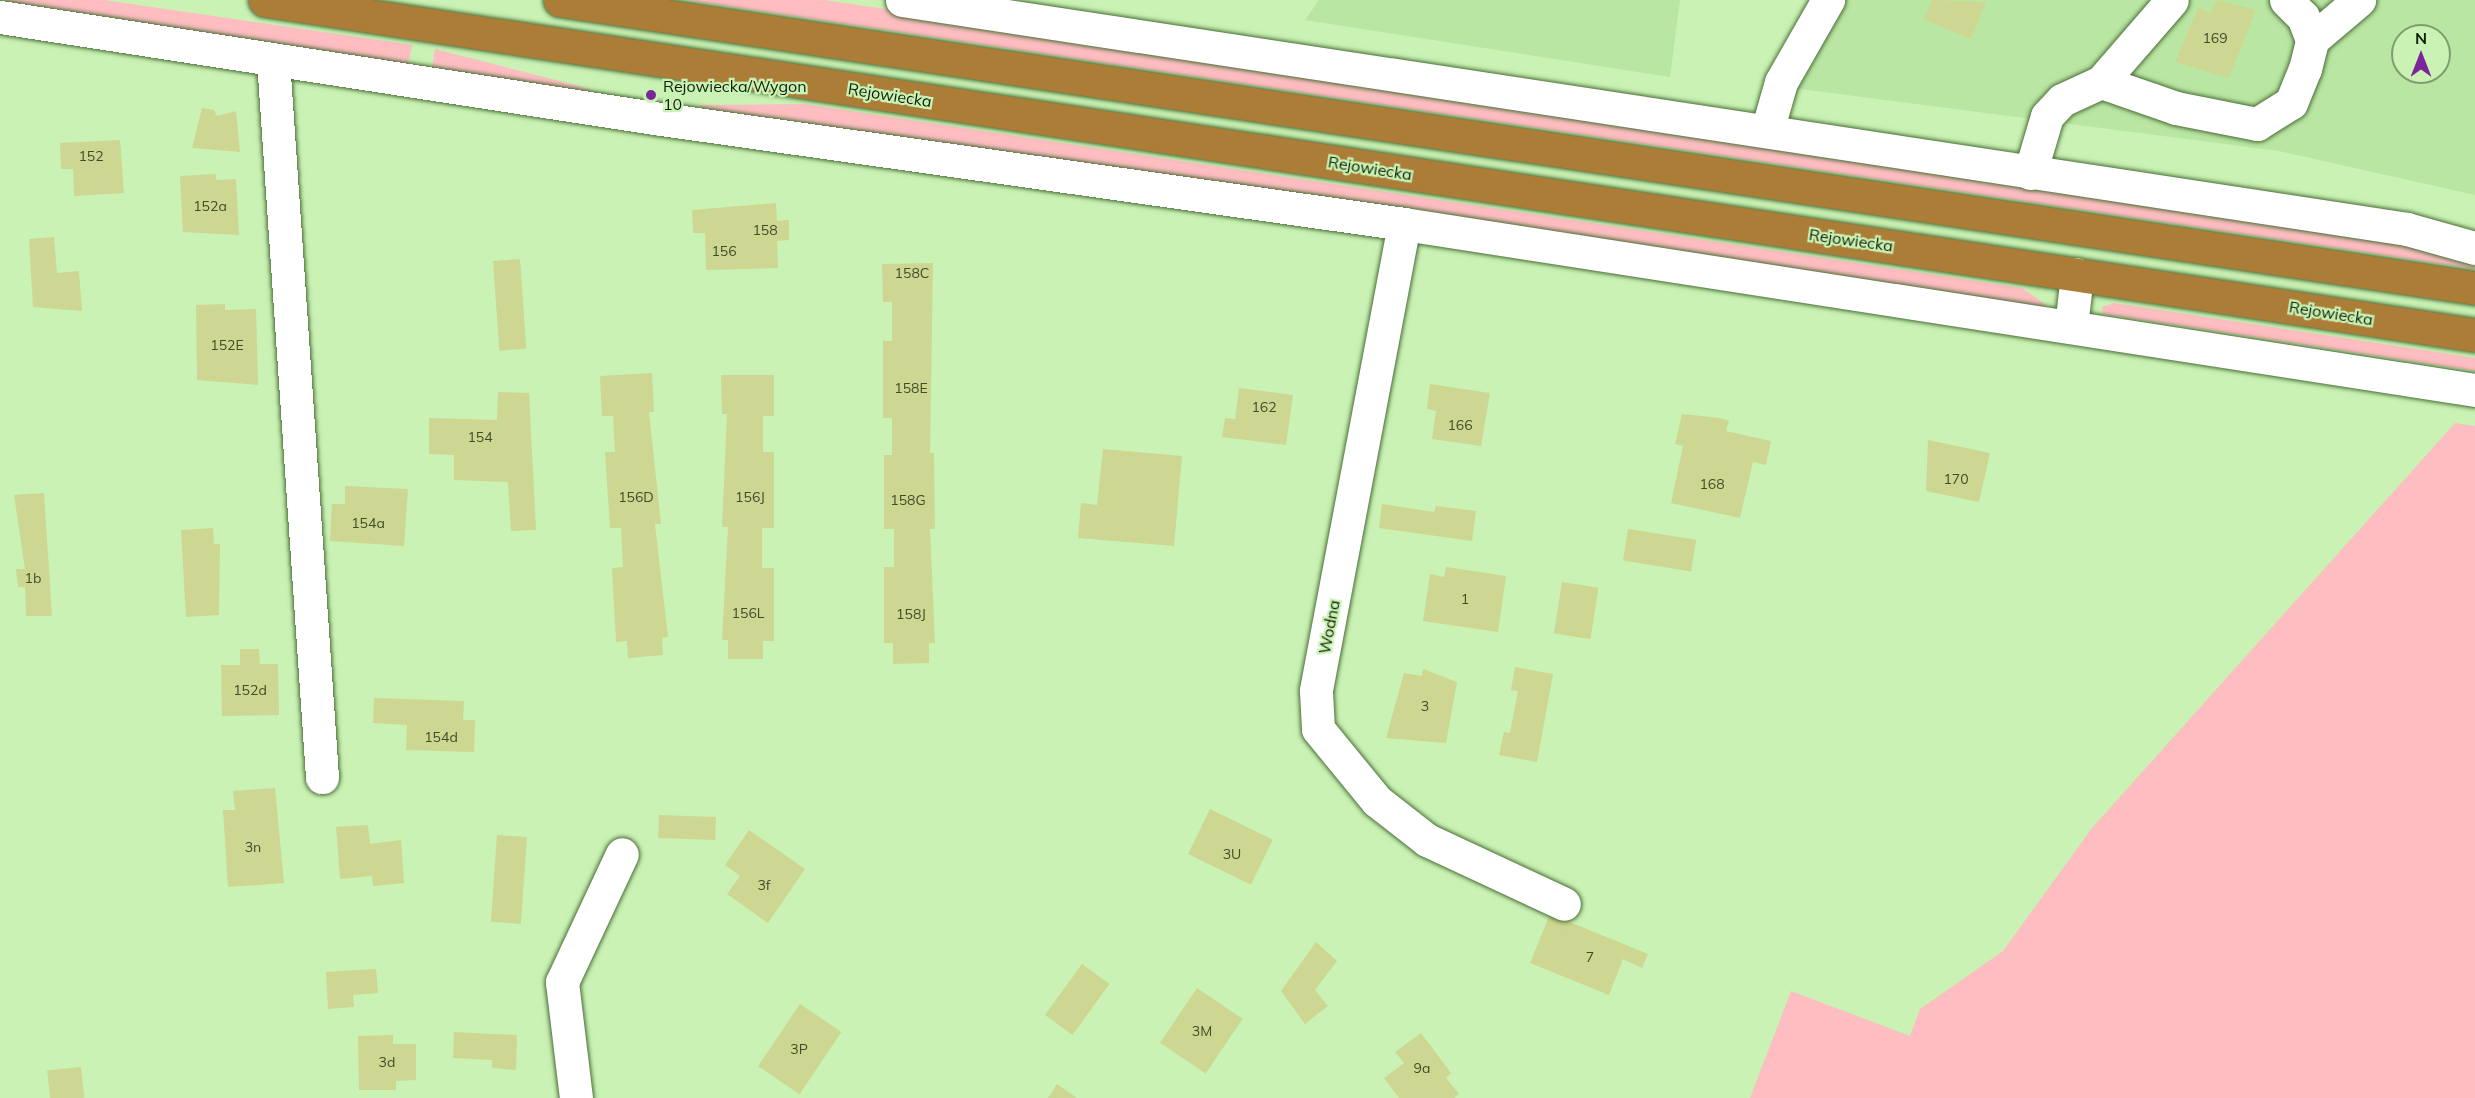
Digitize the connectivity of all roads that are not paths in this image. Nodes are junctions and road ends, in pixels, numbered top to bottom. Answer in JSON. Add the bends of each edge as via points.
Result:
{"nodes":[{"id":1,"x":265,"y":0,"type":"edge"},
{"id":2,"x":560,"y":0,"type":"edge"},
{"id":3,"x":1828,"y":0,"type":"edge"},
{"id":4,"x":2172,"y":0,"type":"edge"},
{"id":5,"x":2286,"y":0,"type":"edge"},
{"id":6,"x":2359,"y":0,"type":"edge"},
{"id":7,"x":914,"y":1,"type":"edge"},
{"id":8,"x":0,"y":17,"type":"edge"},
{"id":9,"x":2312,"y":40,"type":"junction"},
{"id":10,"x":273,"y":60,"type":"junction"},
{"id":11,"x":2101,"y":82,"type":"junction"},
{"id":12,"x":1767,"y":131,"type":"junction"},
{"id":13,"x":2030,"y":172,"type":"junction"},
{"id":14,"x":1404,"y":224,"type":"junction"},
{"id":15,"x":2475,"y":248,"type":"edge"},
{"id":16,"x":2077,"y":274,"type":"junction"},
{"id":17,"x":2475,"y":288,"type":"edge"},
{"id":18,"x":2071,"y":327,"type":"junction"},
{"id":19,"x":2475,"y":335,"type":"edge"},
{"id":20,"x":2475,"y":390,"type":"edge"},
{"id":21,"x":322,"y":777,"type":"dead end"},
{"id":22,"x":622,"y":854,"type":"dead end"},
{"id":23,"x":1564,"y":904,"type":"dead end"},
{"id":24,"x":576,"y":1098,"type":"edge"}],
"edges":[{"from":1,"to":16,"type":"highway","name":"Rejowiecka"},
{"from":2,"to":17,"type":"highway"},
{"from":3,"to":12,"type":"street","via":[[1780,82]]},
{"from":4,"to":11,"type":"street"},
{"from":5,"to":9,"type":"street","via":[[2303,17]]},
{"from":6,"to":9,"type":"street"},
{"from":7,"to":12,"type":"street"},
{"from":8,"to":10,"type":"street"},
{"from":9,"to":11,"type":"street","via":[[2291,103],[2257,124],[2176,108]]},
{"from":10,"to":14,"type":"street"},
{"from":10,"to":21,"type":"street"},
{"from":11,"to":13,"type":"street","via":[[2062,100],[2048,117]]},
{"from":12,"to":13,"type":"street"},
{"from":13,"to":15,"type":"street","via":[[2408,229]]},
{"from":14,"to":18,"type":"street"},
{"from":14,"to":23,"type":"street","name":"Wodna","via":[[1316,691],[1318,729],[1377,801],[1426,840]]},
{"from":16,"to":18,"type":"street"},
{"from":16,"to":19,"type":"highway","name":"Rejowiecka"},
{"from":18,"to":20,"type":"street"},
{"from":22,"to":24,"type":"street","via":[[562,982]]}]}
